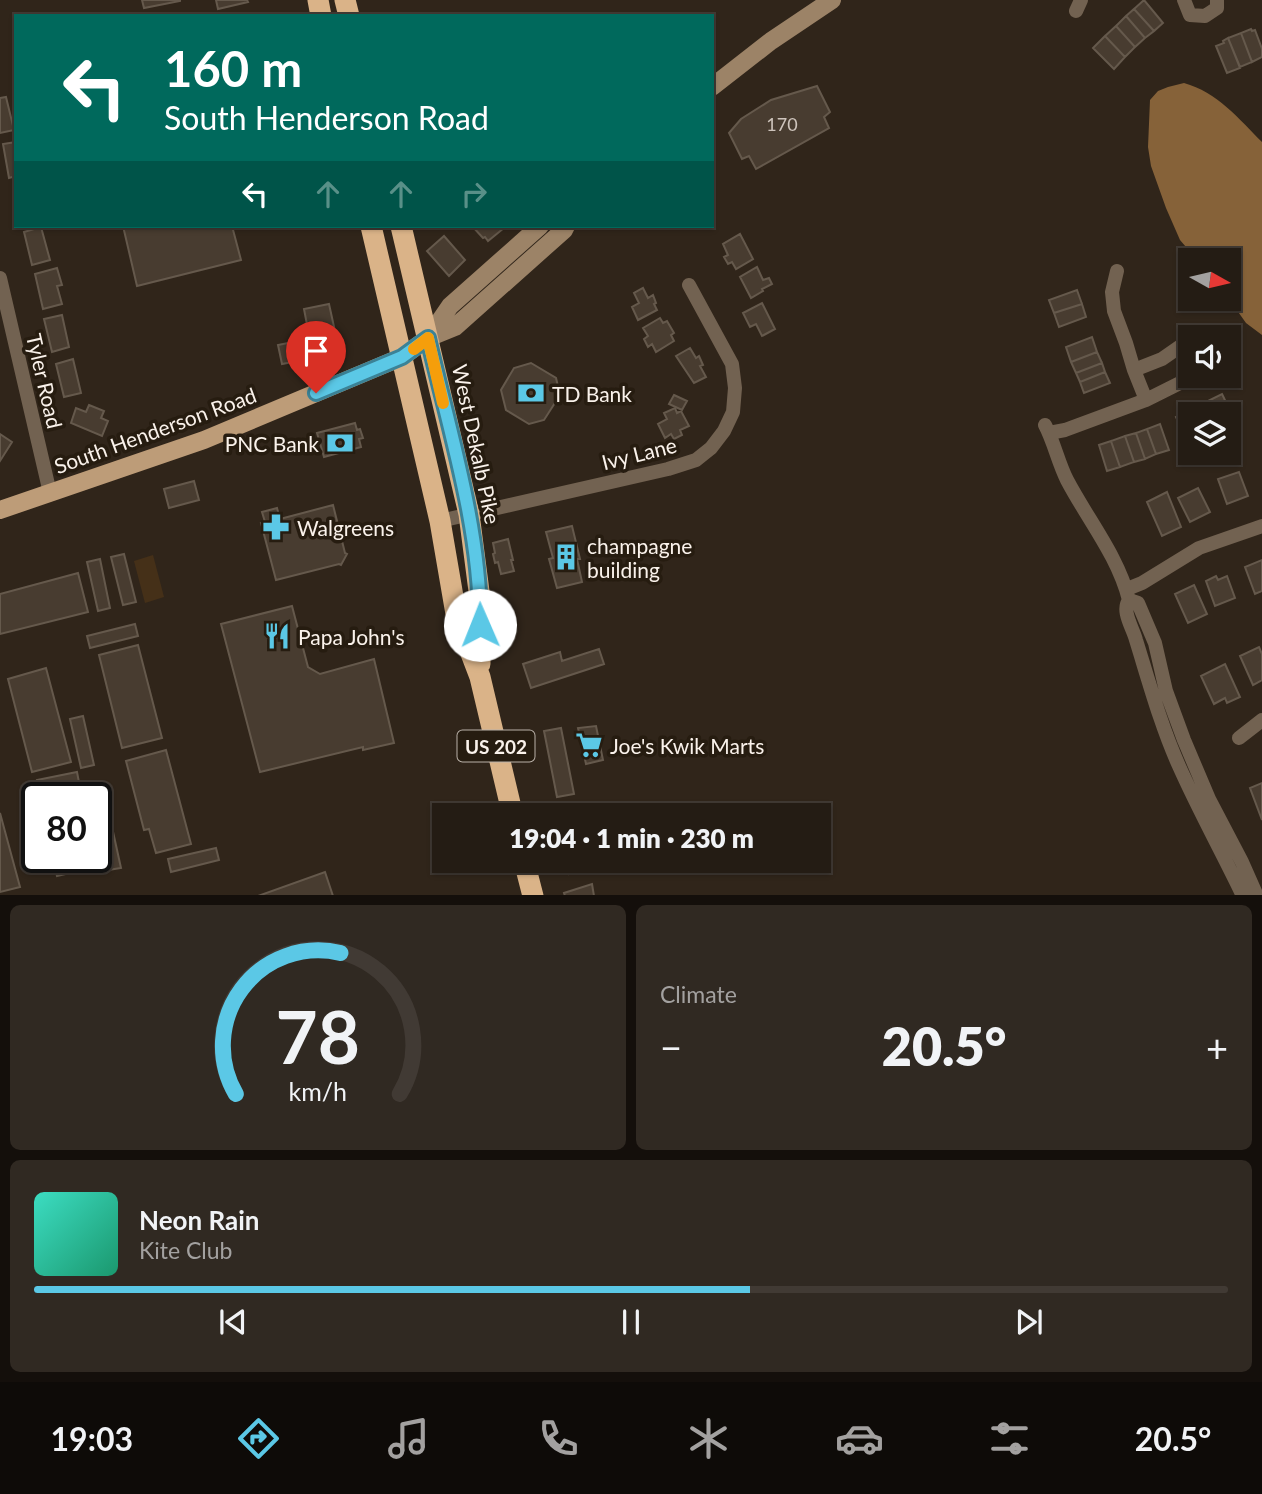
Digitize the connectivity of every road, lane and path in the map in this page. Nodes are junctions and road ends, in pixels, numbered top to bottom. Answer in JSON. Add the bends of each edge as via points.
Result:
{"nodes":[{"id":1,"x":832,"y":0,"type":"edge"},
{"id":2,"x":1184,"y":0,"type":"edge"},
{"id":3,"x":1217,"y":0,"type":"edge"},
{"id":4,"x":714,"y":85,"type":"edge"},
{"id":5,"x":371,"y":228,"type":"edge"},
{"id":6,"x":401,"y":228,"type":"edge"},
{"id":7,"x":538,"y":228,"type":"edge"},
{"id":8,"x":565,"y":228,"type":"edge"},
{"id":9,"x":1117,"y":271,"type":"dead end"},
{"id":10,"x":0,"y":278,"type":"edge"},
{"id":11,"x":689,"y":285,"type":"dead end"},
{"id":12,"x":428,"y":338,"type":"junction"},
{"id":13,"x":1178,"y":348,"type":"edge"},
{"id":14,"x":402,"y":357,"type":"junction"},
{"id":15,"x":1134,"y":370,"type":"junction"},
{"id":16,"x":1178,"y":384,"type":"edge"},
{"id":17,"x":1146,"y":400,"type":"junction"},
{"id":18,"x":50,"y":493,"type":"junction"},
{"id":19,"x":0,"y":510,"type":"edge"},
{"id":20,"x":469,"y":514,"type":"junction"},
{"id":21,"x":440,"y":521,"type":"junction"},
{"id":22,"x":1262,"y":526,"type":"edge"},
{"id":23,"x":1128,"y":595,"type":"junction"},
{"id":24,"x":480,"y":677,"type":"junction"},
{"id":25,"x":1262,"y":720,"type":"edge"},
{"id":26,"x":1239,"y":738,"type":"dead end"},
{"id":27,"x":510,"y":803,"type":"edge"},
{"id":28,"x":527,"y":873,"type":"edge"},
{"id":29,"x":533,"y":895,"type":"edge"},
{"id":30,"x":1243,"y":895,"type":"edge"},
{"id":31,"x":1257,"y":895,"type":"edge"}],
"edges":[{"from":1,"to":4,"type":"main road"},
{"from":2,"to":3,"type":"street","via":[[1190,15],[1205,16],[1217,8]]},
{"from":5,"to":14,"type":"highway","name":"West Dekalb Pike","number":"US 202"},
{"from":6,"to":12,"type":"highway","name":"West Dekalb Pike","number":"US 202"},
{"from":7,"to":12,"type":"main road","via":[[450,306]]},
{"from":8,"to":12,"type":"main road","via":[[455,327]]},
{"from":9,"to":15,"type":"street","via":[[1114,311]]},
{"from":10,"to":18,"type":"street","name":"Tyler Road"},
{"from":11,"to":20,"type":"street","name":"Ivy Lane","via":[[732,364],[733,412],[711,448],[695,460],[668,469]]},
{"from":12,"to":14,"type":"main road","name":"South Henderson Road"},
{"from":12,"to":20,"type":"highway","name":"West Dekalb Pike","number":"US 202"},
{"from":13,"to":15,"type":"street"},
{"from":14,"to":18,"type":"main road","name":"South Henderson Road","via":[[204,440]]},
{"from":14,"to":21,"type":"highway","name":"West Dekalb Pike","number":"US 202"},
{"from":15,"to":17,"type":"street"},
{"from":16,"to":17,"type":"street"},
{"from":17,"to":23,"type":"street","via":[[1065,430],[1047,429],[1066,478]]},
{"from":18,"to":19,"type":"main road","name":"South Henderson Road"},
{"from":20,"to":21,"type":"street","name":"Ivy Lane"},
{"from":20,"to":24,"type":"highway","name":"West Dekalb Pike","number":"US 202","via":[[480,599]]},
{"from":21,"to":24,"type":"highway","name":"West Dekalb Pike","number":"US 202","via":[[456,614]]},
{"from":22,"to":23,"type":"street","via":[[1199,548]]},
{"from":23,"to":30,"type":"street","via":[[1126,610],[1178,764]]},
{"from":23,"to":31,"type":"street","via":[[1138,603],[1155,643],[1166,691],[1209,799]]},
{"from":24,"to":27,"type":"highway","name":"West Dekalb Pike","number":"US 202"},
{"from":25,"to":26,"type":"street"},
{"from":28,"to":29,"type":"highway"}]}
